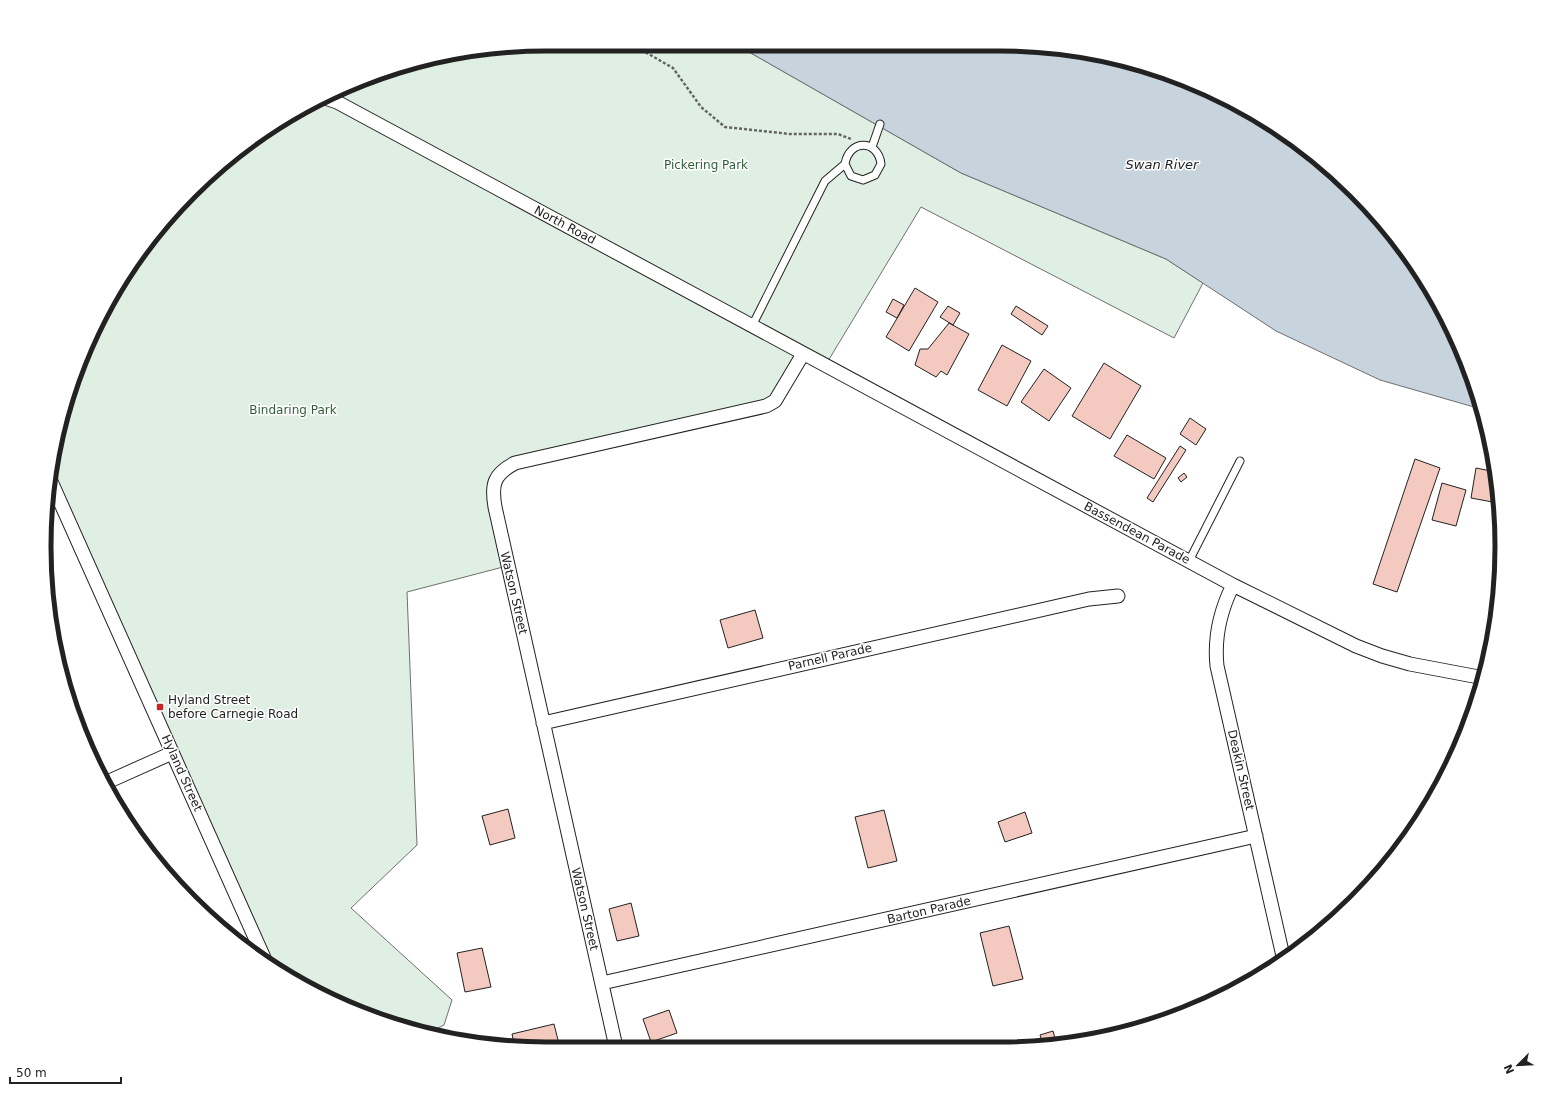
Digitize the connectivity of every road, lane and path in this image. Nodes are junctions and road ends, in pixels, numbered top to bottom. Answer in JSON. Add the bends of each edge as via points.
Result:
{"nodes":[{"id":1,"x":641,"y":51,"type":"edge"},
{"id":2,"x":331,"y":100,"type":"edge"},
{"id":3,"x":880,"y":124,"type":"dead end"},
{"id":4,"x":868,"y":146,"type":"junction"},
{"id":5,"x":845,"y":164,"type":"junction"},
{"id":6,"x":752,"y":326,"type":"junction"},
{"id":7,"x":803,"y":354,"type":"junction"},
{"id":8,"x":1240,"y":461,"type":"dead end"},
{"id":9,"x":54,"y":489,"type":"edge"},
{"id":10,"x":1189,"y":561,"type":"junction"},
{"id":11,"x":1233,"y":585,"type":"junction"},
{"id":12,"x":1118,"y":596,"type":"dead end"},
{"id":13,"x":1477,"y":677,"type":"edge"},
{"id":14,"x":543,"y":723,"type":"junction"},
{"id":15,"x":172,"y":752,"type":"junction"},
{"id":16,"x":110,"y":781,"type":"edge"},
{"id":17,"x":1256,"y":836,"type":"junction"},
{"id":18,"x":261,"y":951,"type":"edge"},
{"id":19,"x":1282,"y":953,"type":"edge"},
{"id":20,"x":602,"y":983,"type":"junction"},
{"id":21,"x":615,"y":1042,"type":"edge"}],
"edges":[{"from":1,"to":4,"type":"path","via":[[672,68],[700,107],[725,127],[790,134],[838,134]]},
{"from":2,"to":6,"type":"street","name":"North Road"},
{"from":3,"to":4,"type":"lane"},
{"from":4,"to":5,"type":"lane","via":[[857,146],[851,150],[846,156]]},
{"from":4,"to":5,"type":"lane","via":[[880,157],[879,170],[875,176],[857,179],[847,170]]},
{"from":5,"to":6,"type":"lane","via":[[825,181]]},
{"from":6,"to":7,"type":"street","name":"North Road"},
{"from":7,"to":10,"type":"street","name":"Bassendean Parade"},
{"from":7,"to":14,"type":"street","name":"Watson Street","via":[[775,401],[766,406],[515,463],[503,469],[495,481],[492,492],[494,507]]},
{"from":8,"to":10,"type":"lane"},
{"from":9,"to":15,"type":"street","name":"Hyland Street"},
{"from":10,"to":11,"type":"street","name":"Bassendean Parade"},
{"from":11,"to":13,"type":"street","name":"Bassendean Parade","via":[[1356,646],[1382,656]]},
{"from":11,"to":17,"type":"street","name":"Deakin Street","via":[[1217,630],[1215,648]]},
{"from":12,"to":14,"type":"street","name":"Parnell Parade","via":[[1089,599]]},
{"from":14,"to":20,"type":"street","name":"Watson Street"},
{"from":15,"to":16,"type":"street"},
{"from":15,"to":18,"type":"street","name":"Hyland Street"},
{"from":17,"to":19,"type":"street","name":"Deakin Street"},
{"from":17,"to":20,"type":"street","name":"Barton Parade"},
{"from":20,"to":21,"type":"street","name":"Watson Street"}]}
